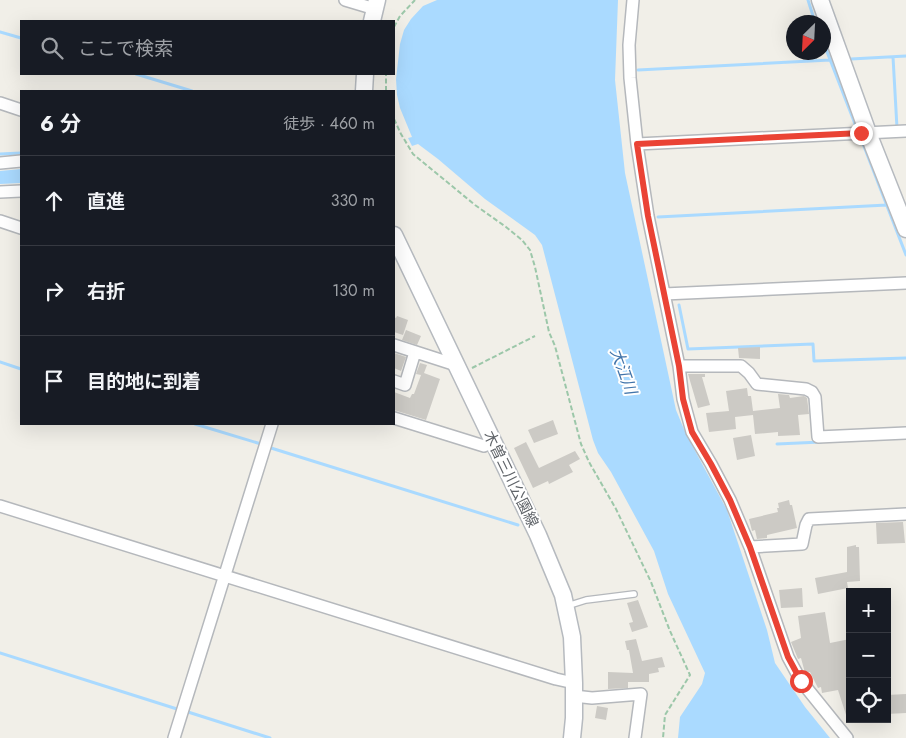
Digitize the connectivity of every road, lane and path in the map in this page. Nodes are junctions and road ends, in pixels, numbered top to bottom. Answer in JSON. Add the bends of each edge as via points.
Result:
{"nodes":[{"id":1,"x":345,"y":0,"type":"edge"},
{"id":2,"x":415,"y":0,"type":"edge"},
{"id":3,"x":633,"y":0,"type":"edge"},
{"id":4,"x":820,"y":0,"type":"edge"},
{"id":5,"x":375,"y":10,"type":"edge"},
{"id":6,"x":395,"y":25,"type":"edge"},
{"id":7,"x":365,"y":75,"type":"edge"},
{"id":8,"x":386,"y":75,"type":"edge"},
{"id":9,"x":364,"y":90,"type":"edge"},
{"id":10,"x":386,"y":90,"type":"edge"},
{"id":11,"x":0,"y":103,"type":"edge"},
{"id":12,"x":20,"y":110,"type":"edge"},
{"id":13,"x":395,"y":121,"type":"edge"},
{"id":14,"x":906,"y":131,"type":"edge"},
{"id":15,"x":868,"y":133,"type":"junction"},
{"id":16,"x":637,"y":144,"type":"junction"},
{"id":17,"x":20,"y":161,"type":"edge"},
{"id":18,"x":0,"y":163,"type":"edge"},
{"id":19,"x":20,"y":191,"type":"edge"},
{"id":20,"x":0,"y":192,"type":"edge"},
{"id":21,"x":0,"y":221,"type":"edge"},
{"id":22,"x":20,"y":228,"type":"edge"},
{"id":23,"x":906,"y":228,"type":"edge"},
{"id":24,"x":395,"y":237,"type":"edge"},
{"id":25,"x":906,"y":283,"type":"edge"},
{"id":26,"x":664,"y":294,"type":"junction"},
{"id":27,"x":535,"y":336,"type":"dead end"},
{"id":28,"x":395,"y":345,"type":"edge"},
{"id":29,"x":415,"y":352,"type":"junction"},
{"id":30,"x":679,"y":366,"type":"junction"},
{"id":31,"x":459,"y":369,"type":"junction"},
{"id":32,"x":395,"y":381,"type":"edge"},
{"id":33,"x":395,"y":418,"type":"edge"},
{"id":34,"x":272,"y":425,"type":"edge"},
{"id":35,"x":906,"y":433,"type":"edge"},
{"id":36,"x":494,"y":442,"type":"junction"},
{"id":37,"x":0,"y":506,"type":"edge"},
{"id":38,"x":906,"y":514,"type":"edge"},
{"id":39,"x":750,"y":547,"type":"junction"},
{"id":40,"x":224,"y":576,"type":"junction"},
{"id":41,"x":634,"y":594,"type":"dead end"},
{"id":42,"x":565,"y":606,"type":"junction"},
{"id":43,"x":574,"y":689,"type":"junction"},
{"id":44,"x":174,"y":738,"type":"edge"},
{"id":45,"x":572,"y":738,"type":"edge"},
{"id":46,"x":635,"y":738,"type":"edge"},
{"id":47,"x":663,"y":738,"type":"edge"},
{"id":48,"x":847,"y":738,"type":"edge"}],
"edges":[{"from":1,"to":5,"type":"street"},
{"from":2,"to":6,"type":"path"},
{"from":3,"to":16,"type":"street","via":[[629,45]]},
{"from":4,"to":15,"type":"main road"},
{"from":7,"to":9,"type":"main road"},
{"from":8,"to":10,"type":"path"},
{"from":11,"to":12,"type":"street"},
{"from":13,"to":47,"type":"path","via":[[413,154],[522,240],[530,250],[581,444],[651,582],[690,675],[665,715]]},
{"from":14,"to":15,"type":"street"},
{"from":15,"to":16,"type":"street"},
{"from":15,"to":23,"type":"main road"},
{"from":16,"to":26,"type":"street"},
{"from":17,"to":18,"type":"street"},
{"from":19,"to":20,"type":"street"},
{"from":21,"to":22,"type":"street"},
{"from":24,"to":31,"type":"main road","name":"木曽三川公園線"},
{"from":25,"to":26,"type":"street"},
{"from":26,"to":30,"type":"street"},
{"from":27,"to":31,"type":"path"},
{"from":28,"to":29,"type":"street"},
{"from":29,"to":31,"type":"street"},
{"from":29,"to":32,"type":"street","via":[[405,385]]},
{"from":30,"to":35,"type":"street","via":[[741,366],[757,384],[812,392],[818,437]]},
{"from":30,"to":39,"type":"street","via":[[692,432],[730,500]]},
{"from":31,"to":36,"type":"main road","name":"木曽三川公園線"},
{"from":33,"to":36,"type":"street","via":[[484,446]]},
{"from":34,"to":40,"type":"street"},
{"from":36,"to":42,"type":"main road","name":"木曽三川公園線","via":[[538,535]]},
{"from":37,"to":40,"type":"street"},
{"from":38,"to":39,"type":"street","via":[[809,519],[802,544]]},
{"from":39,"to":48,"type":"street","via":[[788,657],[801,681]]},
{"from":40,"to":43,"type":"street","via":[[546,676]]},
{"from":40,"to":44,"type":"street"},
{"from":41,"to":42,"type":"lane"},
{"from":42,"to":43,"type":"main road","name":"木曽三川公園線","via":[[572,637]]},
{"from":43,"to":45,"type":"main road","name":"木曽三川公園線"},
{"from":43,"to":46,"type":"street","via":[[592,698],[641,694]]}]}
